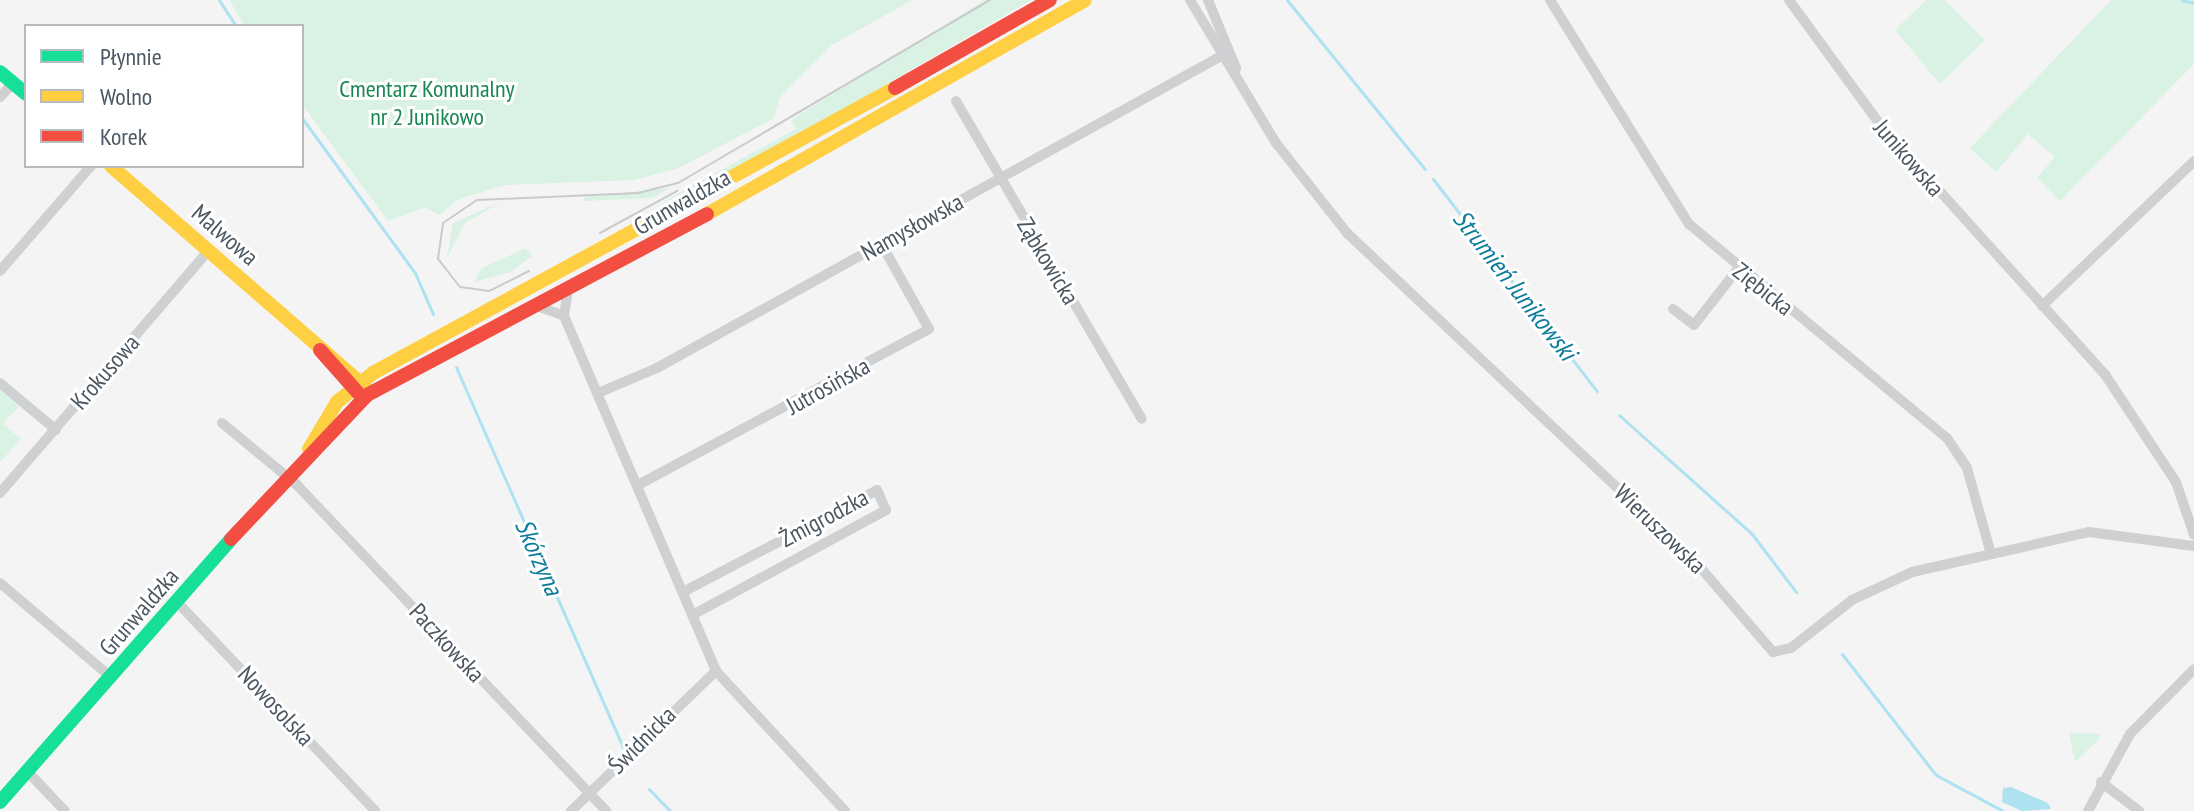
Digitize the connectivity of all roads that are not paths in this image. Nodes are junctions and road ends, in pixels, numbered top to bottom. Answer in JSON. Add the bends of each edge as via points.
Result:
{"nodes":[{"id":1,"x":1050,"y":0,"type":"edge"},
{"id":2,"x":1085,"y":0,"type":"edge"},
{"id":3,"x":1190,"y":0,"type":"edge"},
{"id":4,"x":1208,"y":0,"type":"edge"},
{"id":5,"x":1550,"y":0,"type":"edge"},
{"id":6,"x":1789,"y":0,"type":"edge"},
{"id":7,"x":1223,"y":55,"type":"junction"},
{"id":8,"x":0,"y":72,"type":"edge"},
{"id":9,"x":1240,"y":80,"type":"junction"},
{"id":10,"x":13,"y":83,"type":"junction"},
{"id":11,"x":24,"y":92,"type":"edge"},
{"id":12,"x":0,"y":97,"type":"edge"},
{"id":13,"x":956,"y":101,"type":"dead end"},
{"id":14,"x":2194,"y":161,"type":"edge"},
{"id":15,"x":89,"y":168,"type":"edge"},
{"id":16,"x":113,"y":168,"type":"edge"},
{"id":17,"x":1000,"y":179,"type":"junction"},
{"id":18,"x":881,"y":243,"type":"junction"},
{"id":19,"x":209,"y":250,"type":"junction"},
{"id":20,"x":1737,"y":270,"type":"junction"},
{"id":21,"x":0,"y":271,"type":"edge"},
{"id":22,"x":568,"y":290,"type":"junction"},
{"id":23,"x":537,"y":306,"type":"junction"},
{"id":24,"x":2042,"y":306,"type":"junction"},
{"id":25,"x":1673,"y":309,"type":"dead end"},
{"id":26,"x":564,"y":316,"type":"junction"},
{"id":27,"x":310,"y":337,"type":"junction"},
{"id":28,"x":363,"y":380,"type":"junction"},
{"id":29,"x":0,"y":383,"type":"edge"},
{"id":30,"x":349,"y":391,"type":"junction"},
{"id":31,"x":598,"y":393,"type":"junction"},
{"id":32,"x":367,"y":395,"type":"junction"},
{"id":33,"x":1142,"y":419,"type":"dead end"},
{"id":34,"x":226,"y":426,"type":"dead end"},
{"id":35,"x":56,"y":430,"type":"junction"},
{"id":36,"x":309,"y":450,"type":"junction"},
{"id":37,"x":288,"y":476,"type":"junction"},
{"id":38,"x":638,"y":485,"type":"junction"},
{"id":39,"x":0,"y":493,"type":"edge"},
{"id":40,"x":2194,"y":535,"type":"edge"},
{"id":41,"x":2194,"y":546,"type":"edge"},
{"id":42,"x":1991,"y":554,"type":"junction"},
{"id":43,"x":0,"y":583,"type":"edge"},
{"id":44,"x":683,"y":592,"type":"junction"},
{"id":45,"x":177,"y":602,"type":"junction"},
{"id":46,"x":693,"y":615,"type":"junction"},
{"id":47,"x":2194,"y":669,"type":"edge"},
{"id":48,"x":716,"y":671,"type":"junction"},
{"id":49,"x":111,"y":677,"type":"junction"},
{"id":50,"x":27,"y":771,"type":"junction"},
{"id":51,"x":2101,"y":782,"type":"junction"},
{"id":52,"x":589,"y":793,"type":"junction"},
{"id":53,"x":0,"y":802,"type":"edge"},
{"id":54,"x":65,"y":811,"type":"edge"},
{"id":55,"x":375,"y":811,"type":"edge"},
{"id":56,"x":571,"y":811,"type":"edge"},
{"id":57,"x":606,"y":811,"type":"edge"},
{"id":58,"x":845,"y":811,"type":"edge"},
{"id":59,"x":2088,"y":811,"type":"edge"},
{"id":60,"x":2139,"y":811,"type":"edge"}],
"edges":[{"from":1,"to":28,"type":"street","name":"Grunwaldzka"},
{"from":2,"to":22,"type":"street","name":"Grunwaldzka"},
{"from":3,"to":7,"type":"street","name":"Wieruszowska"},
{"from":4,"to":9,"type":"street","name":"Wieruszowska"},
{"from":5,"to":20,"type":"street","name":"Ziębicka","via":[[1672,200]]},
{"from":6,"to":24,"type":"street","name":"Junikowska","via":[[1844,83]]},
{"from":7,"to":9,"type":"street","name":"Wieruszowska"},
{"from":7,"to":17,"type":"street","name":"Namysłowska"},
{"from":8,"to":10,"type":"street"},
{"from":9,"to":42,"type":"street","name":"Wieruszowska","via":[[1284,155],[1347,233],[1693,559],[1765,647],[1791,648],[1852,600],[1897,577]]},
{"from":10,"to":11,"type":"street"},
{"from":10,"to":12,"type":"street"},
{"from":13,"to":17,"type":"street","name":"Ząbkowicka"},
{"from":14,"to":24,"type":"street"},
{"from":15,"to":21,"type":"street"},
{"from":16,"to":19,"type":"street","name":"Malwowa"},
{"from":17,"to":18,"type":"street","name":"Namysłowska"},
{"from":17,"to":33,"type":"street","name":"Ząbkowicka"},
{"from":18,"to":31,"type":"street","name":"Namysłowska"},
{"from":18,"to":38,"type":"street","name":"Jutrosińska","via":[[929,329]]},
{"from":19,"to":27,"type":"street","name":"Malwowa"},
{"from":19,"to":35,"type":"street","name":"Krokusowa"},
{"from":20,"to":25,"type":"street","via":[[1694,325]]},
{"from":20,"to":42,"type":"street","name":"Ziębicka","via":[[1939,429],[1967,468]]},
{"from":22,"to":23,"type":"street","name":"Grunwaldzka"},
{"from":22,"to":26,"type":"street"},
{"from":23,"to":26,"type":"street"},
{"from":23,"to":32,"type":"street","name":"Grunwaldzka"},
{"from":24,"to":40,"type":"street","name":"Junikowska","via":[[2101,370],[2152,443],[2183,496]]},
{"from":26,"to":31,"type":"street"},
{"from":27,"to":28,"type":"street","name":"Malwowa"},
{"from":27,"to":30,"type":"street","name":"Malwowa"},
{"from":28,"to":30,"type":"street","name":"Grunwaldzka"},
{"from":28,"to":32,"type":"street"},
{"from":29,"to":35,"type":"street"},
{"from":30,"to":32,"type":"street"},
{"from":30,"to":36,"type":"street","name":"Grunwaldzka"},
{"from":31,"to":38,"type":"street"},
{"from":32,"to":36,"type":"street","name":"Grunwaldzka"},
{"from":34,"to":37,"type":"street","name":"Paczkowska"},
{"from":35,"to":39,"type":"street","name":"Krokusowa"},
{"from":36,"to":37,"type":"street","name":"Grunwaldzka"},
{"from":37,"to":45,"type":"street","name":"Grunwaldzka"},
{"from":37,"to":52,"type":"street","name":"Paczkowska"},
{"from":38,"to":44,"type":"street"},
{"from":41,"to":42,"type":"street","name":"Wieruszowska","via":[[2089,532]]},
{"from":43,"to":49,"type":"street"},
{"from":44,"to":46,"type":"street"},
{"from":44,"to":46,"type":"street","name":"Żmigrodzka","via":[[877,490],[886,510]]},
{"from":45,"to":49,"type":"street","name":"Grunwaldzka"},
{"from":45,"to":55,"type":"street","name":"Nowosolska"},
{"from":46,"to":48,"type":"street"},
{"from":47,"to":51,"type":"street","via":[[2130,734]]},
{"from":48,"to":52,"type":"street","name":"Świdnicka"},
{"from":48,"to":58,"type":"street"},
{"from":49,"to":50,"type":"street","name":"Grunwaldzka"},
{"from":50,"to":53,"type":"street","name":"Grunwaldzka"},
{"from":50,"to":54,"type":"street"},
{"from":51,"to":59,"type":"street"},
{"from":51,"to":60,"type":"street"},
{"from":52,"to":56,"type":"street","name":"Świdnicka"},
{"from":52,"to":57,"type":"street","name":"Paczkowska"}]}
